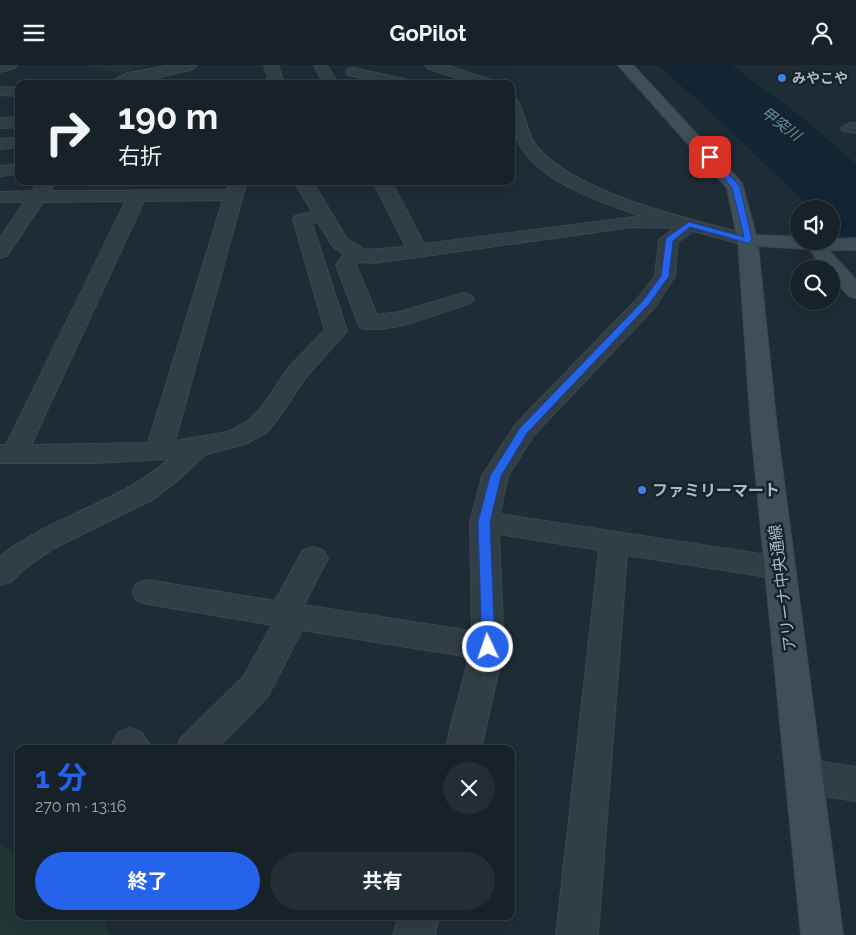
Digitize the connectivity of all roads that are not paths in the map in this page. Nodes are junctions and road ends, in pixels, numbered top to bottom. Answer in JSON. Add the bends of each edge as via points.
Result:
{"nodes":[{"id":1,"x":10,"y":65,"type":"edge"},
{"id":2,"x":271,"y":65,"type":"edge"},
{"id":3,"x":432,"y":65,"type":"edge"},
{"id":4,"x":625,"y":65,"type":"edge"},
{"id":5,"x":189,"y":66,"type":"edge"},
{"id":6,"x":322,"y":67,"type":"dead end"},
{"id":7,"x":0,"y":69,"type":"edge"},
{"id":8,"x":353,"y":72,"type":"dead end"},
{"id":9,"x":114,"y":80,"type":"edge"},
{"id":10,"x":191,"y":80,"type":"edge"},
{"id":11,"x":275,"y":80,"type":"edge"},
{"id":12,"x":330,"y":80,"type":"edge"},
{"id":13,"x":390,"y":80,"type":"edge"},
{"id":14,"x":477,"y":80,"type":"edge"},
{"id":15,"x":0,"y":91,"type":"edge"},
{"id":16,"x":15,"y":92,"type":"edge"},
{"id":17,"x":515,"y":107,"type":"edge"},
{"id":18,"x":15,"y":122,"type":"edge"},
{"id":19,"x":0,"y":123,"type":"edge"},
{"id":20,"x":15,"y":142,"type":"edge"},
{"id":21,"x":0,"y":144,"type":"edge"},
{"id":22,"x":15,"y":169,"type":"edge"},
{"id":23,"x":0,"y":171,"type":"edge"},
{"id":24,"x":44,"y":185,"type":"edge"},
{"id":25,"x":305,"y":185,"type":"edge"},
{"id":26,"x":384,"y":185,"type":"edge"},
{"id":27,"x":236,"y":188,"type":"edge"},
{"id":28,"x":137,"y":196,"type":"junction"},
{"id":29,"x":0,"y":197,"type":"edge"},
{"id":30,"x":36,"y":197,"type":"junction"},
{"id":31,"x":324,"y":215,"type":"junction"},
{"id":32,"x":683,"y":223,"type":"junction"},
{"id":33,"x":748,"y":240,"type":"junction"},
{"id":34,"x":790,"y":242,"type":"edge"},
{"id":35,"x":840,"y":244,"type":"edge"},
{"id":36,"x":856,"y":244,"type":"edge"},
{"id":37,"x":822,"y":250,"type":"edge"},
{"id":38,"x":418,"y":251,"type":"junction"},
{"id":39,"x":0,"y":252,"type":"edge"},
{"id":40,"x":355,"y":254,"type":"junction"},
{"id":41,"x":851,"y":288,"type":"edge"},
{"id":42,"x":463,"y":299,"type":"dead end"},
{"id":43,"x":197,"y":448,"type":"junction"},
{"id":44,"x":159,"y":451,"type":"junction"},
{"id":45,"x":7,"y":454,"type":"edge"},
{"id":46,"x":484,"y":522,"type":"junction"},
{"id":47,"x":614,"y":542,"type":"junction"},
{"id":48,"x":313,"y":558,"type":"dead end"},
{"id":49,"x":3,"y":567,"type":"edge"},
{"id":50,"x":780,"y":568,"type":"junction"},
{"id":51,"x":147,"y":592,"type":"dead end"},
{"id":52,"x":288,"y":616,"type":"junction"},
{"id":53,"x":488,"y":647,"type":"junction"},
{"id":54,"x":198,"y":745,"type":"edge"},
{"id":55,"x":464,"y":745,"type":"edge"},
{"id":56,"x":804,"y":776,"type":"junction"},
{"id":57,"x":856,"y":784,"type":"edge"},
{"id":58,"x":418,"y":920,"type":"edge"},
{"id":59,"x":414,"y":935,"type":"edge"},
{"id":60,"x":577,"y":935,"type":"edge"},
{"id":61,"x":822,"y":935,"type":"edge"}],
"edges":[{"from":1,"to":7,"type":"street"},
{"from":2,"to":11,"type":"street"},
{"from":3,"to":14,"type":"street"},
{"from":4,"to":33,"type":"street","name":"アリーナ中央通線","via":[[736,187]]},
{"from":5,"to":9,"type":"street"},
{"from":5,"to":10,"type":"street"},
{"from":6,"to":12,"type":"street"},
{"from":8,"to":13,"type":"street"},
{"from":15,"to":16,"type":"street"},
{"from":17,"to":32,"type":"street","via":[[530,148],[554,170],[589,189]]},
{"from":18,"to":19,"type":"street"},
{"from":20,"to":21,"type":"street"},
{"from":22,"to":23,"type":"street"},
{"from":24,"to":30,"type":"street"},
{"from":25,"to":31,"type":"street"},
{"from":26,"to":38,"type":"street"},
{"from":27,"to":28,"type":"street"},
{"from":27,"to":44,"type":"street"},
{"from":28,"to":30,"type":"street"},
{"from":28,"to":45,"type":"street"},
{"from":29,"to":30,"type":"street"},
{"from":30,"to":39,"type":"street"},
{"from":31,"to":40,"type":"street","via":[[340,243]]},
{"from":31,"to":43,"type":"street","via":[[302,221],[336,331],[298,370],[272,412],[258,427],[242,437]]},
{"from":32,"to":33,"type":"street"},
{"from":32,"to":38,"type":"street","via":[[632,221]]},
{"from":32,"to":46,"type":"street","via":[[669,240],[665,276],[646,303],[524,431],[495,476]]},
{"from":33,"to":34,"type":"street"},
{"from":33,"to":50,"type":"street","name":"アリーナ中央通線"},
{"from":35,"to":36,"type":"street"},
{"from":37,"to":41,"type":"street","via":[[826,263]]},
{"from":38,"to":40,"type":"street","via":[[375,257]]},
{"from":40,"to":42,"type":"street","via":[[346,265],[368,323],[403,317]]},
{"from":43,"to":44,"type":"street"},
{"from":43,"to":49,"type":"street","via":[[163,479],[135,497],[30,548]]},
{"from":44,"to":45,"type":"street"},
{"from":46,"to":47,"type":"street"},
{"from":46,"to":53,"type":"street"},
{"from":47,"to":50,"type":"street"},
{"from":47,"to":60,"type":"street"},
{"from":48,"to":52,"type":"street"},
{"from":50,"to":56,"type":"street","name":"アリーナ中央通線"},
{"from":51,"to":52,"type":"street"},
{"from":52,"to":53,"type":"street"},
{"from":52,"to":54,"type":"street","via":[[256,686]]},
{"from":53,"to":55,"type":"street"},
{"from":56,"to":57,"type":"street"},
{"from":56,"to":61,"type":"street","name":"アリーナ中央通線"},
{"from":58,"to":59,"type":"street"}]}
